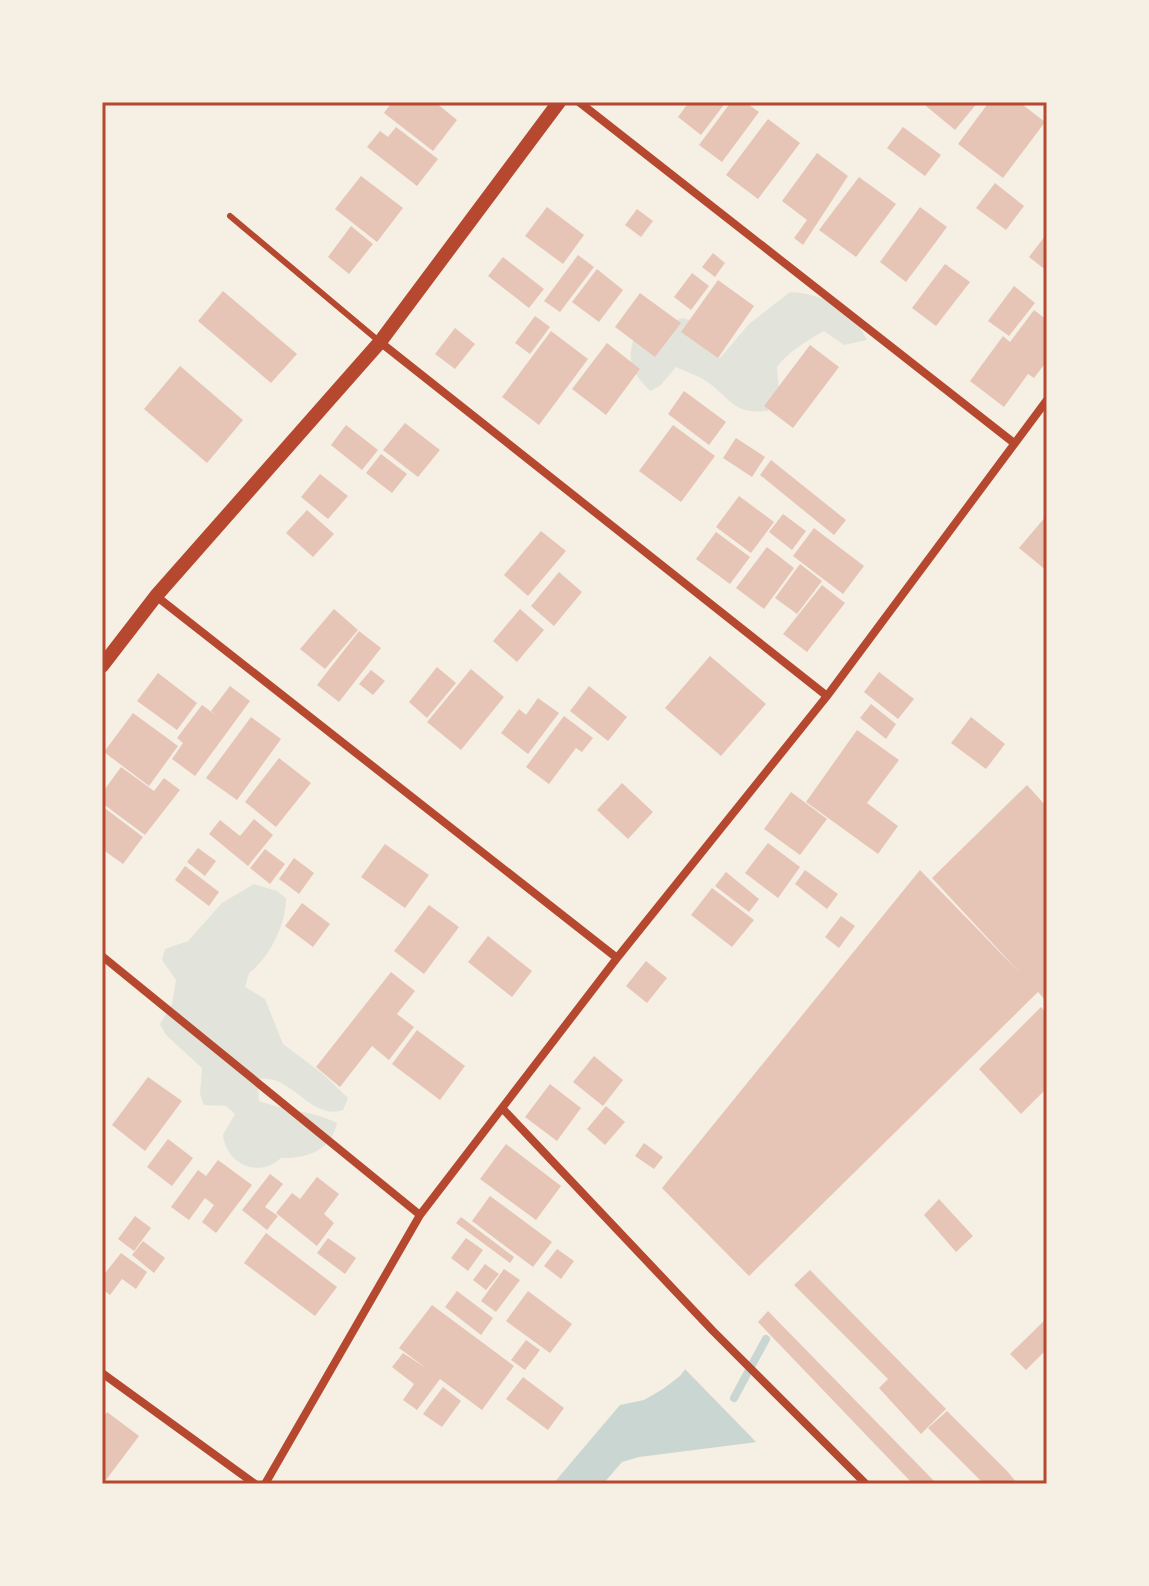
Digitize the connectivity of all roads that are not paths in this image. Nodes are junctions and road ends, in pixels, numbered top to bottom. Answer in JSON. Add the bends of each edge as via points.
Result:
{"nodes":[{"id":1,"x":559,"y":102,"type":"edge"},
{"id":2,"x":579,"y":102,"type":"edge"},
{"id":3,"x":230,"y":216,"type":"dead end"},
{"id":4,"x":380,"y":342,"type":"junction"},
{"id":5,"x":1047,"y":400,"type":"edge"},
{"id":6,"x":1014,"y":443,"type":"junction"},
{"id":7,"x":156,"y":596,"type":"junction"},
{"id":8,"x":102,"y":666,"type":"edge"},
{"id":9,"x":827,"y":696,"type":"junction"},
{"id":10,"x":102,"y":956,"type":"edge"},
{"id":11,"x":617,"y":958,"type":"junction"},
{"id":12,"x":502,"y":1108,"type":"junction"},
{"id":13,"x":420,"y":1215,"type":"junction"},
{"id":14,"x":102,"y":1373,"type":"edge"},
{"id":15,"x":255,"y":1484,"type":"edge"},
{"id":16,"x":265,"y":1484,"type":"edge"},
{"id":17,"x":866,"y":1484,"type":"edge"}],
"edges":[{"from":1,"to":4,"type":"street"},
{"from":2,"to":6,"type":"street"},
{"from":3,"to":4,"type":"lane"},
{"from":4,"to":7,"type":"street"},
{"from":4,"to":9,"type":"street"},
{"from":5,"to":6,"type":"street"},
{"from":6,"to":9,"type":"street"},
{"from":7,"to":8,"type":"street"},
{"from":7,"to":11,"type":"street"},
{"from":9,"to":11,"type":"street"},
{"from":10,"to":13,"type":"street"},
{"from":11,"to":12,"type":"street"},
{"from":12,"to":13,"type":"street"},
{"from":12,"to":17,"type":"street"},
{"from":13,"to":16,"type":"street"},
{"from":14,"to":15,"type":"street"}]}
